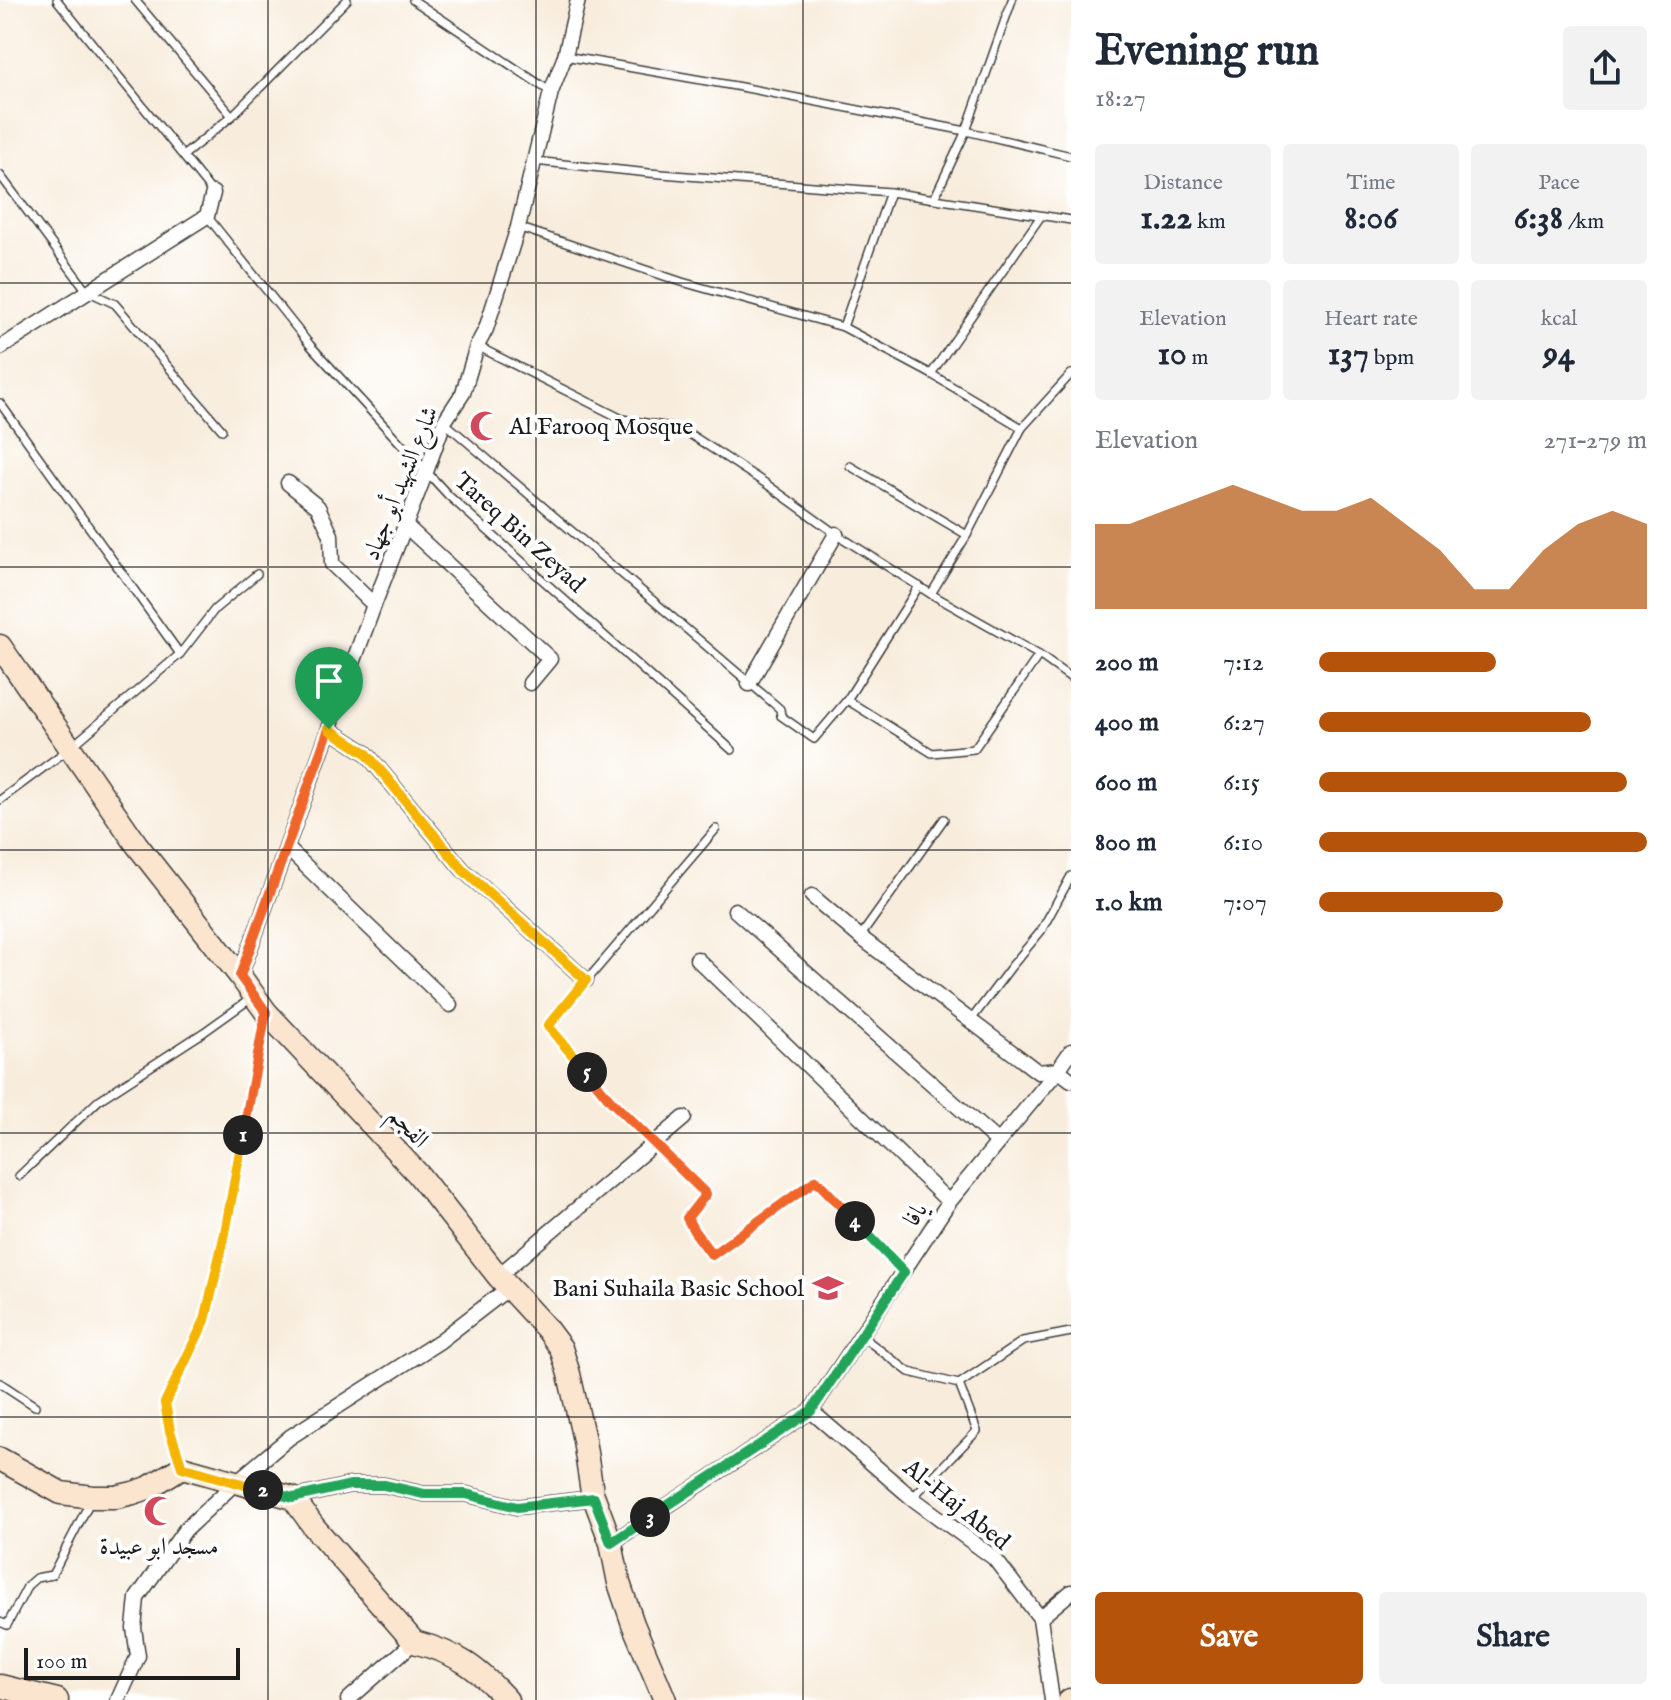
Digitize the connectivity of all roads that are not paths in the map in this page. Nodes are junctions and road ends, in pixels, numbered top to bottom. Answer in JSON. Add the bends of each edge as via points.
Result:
{"nodes":[{"id":1,"x":57,"y":0,"type":"edge"},
{"id":2,"x":135,"y":0,"type":"edge"},
{"id":3,"x":347,"y":0,"type":"edge"},
{"id":4,"x":413,"y":0,"type":"edge"},
{"id":5,"x":433,"y":0,"type":"edge"},
{"id":6,"x":578,"y":0,"type":"edge"},
{"id":7,"x":1012,"y":0,"type":"edge"},
{"id":8,"x":427,"y":10,"type":"junction"},
{"id":9,"x":565,"y":56,"type":"junction"},
{"id":10,"x":551,"y":92,"type":"junction"},
{"id":11,"x":232,"y":116,"type":"junction"},
{"id":12,"x":966,"y":131,"type":"junction"},
{"id":13,"x":184,"y":155,"type":"junction"},
{"id":14,"x":1071,"y":156,"type":"edge"},
{"id":15,"x":534,"y":161,"type":"junction"},
{"id":16,"x":0,"y":175,"type":"edge"},
{"id":17,"x":890,"y":192,"type":"junction"},
{"id":18,"x":213,"y":193,"type":"joint"},
{"id":19,"x":934,"y":199,"type":"junction"},
{"id":20,"x":207,"y":216,"type":"junction"},
{"id":21,"x":1041,"y":216,"type":"junction"},
{"id":22,"x":1071,"y":220,"type":"edge"},
{"id":23,"x":518,"y":227,"type":"junction"},
{"id":24,"x":87,"y":291,"type":"junction"},
{"id":25,"x":843,"y":327,"type":"junction"},
{"id":26,"x":477,"y":346,"type":"junction"},
{"id":27,"x":0,"y":348,"type":"edge"},
{"id":28,"x":931,"y":374,"type":"junction"},
{"id":29,"x":1071,"y":374,"type":"edge"},
{"id":30,"x":0,"y":403,"type":"edge"},
{"id":31,"x":444,"y":422,"type":"junction"},
{"id":32,"x":1022,"y":428,"type":"junction"},
{"id":33,"x":222,"y":430,"type":"dead end"},
{"id":34,"x":850,"y":466,"type":"dead end"},
{"id":35,"x":426,"y":472,"type":"junction"},
{"id":36,"x":288,"y":483,"type":"dead end"},
{"id":37,"x":406,"y":526,"type":"junction"},
{"id":38,"x":836,"y":534,"type":"junction"},
{"id":39,"x":967,"y":535,"type":"junction"},
{"id":40,"x":257,"y":574,"type":"dead end"},
{"id":41,"x":919,"y":586,"type":"junction"},
{"id":42,"x":931,"y":594,"type":"junction"},
{"id":43,"x":374,"y":605,"type":"junction"},
{"id":44,"x":0,"y":646,"type":"edge"},
{"id":45,"x":180,"y":654,"type":"junction"},
{"id":46,"x":1039,"y":655,"type":"junction"},
{"id":47,"x":1071,"y":678,"type":"edge"},
{"id":48,"x":530,"y":683,"type":"dead end"},
{"id":49,"x":749,"y":684,"type":"junction"},
{"id":50,"x":847,"y":700,"type":"junction"},
{"id":51,"x":329,"y":729,"type":"junction"},
{"id":52,"x":70,"y":748,"type":"junction"},
{"id":53,"x":732,"y":750,"type":"dead end"},
{"id":54,"x":0,"y":800,"type":"edge"},
{"id":55,"x":944,"y":819,"type":"dead end"},
{"id":56,"x":716,"y":829,"type":"dead end"},
{"id":57,"x":287,"y":848,"type":"junction"},
{"id":58,"x":1071,"y":876,"type":"edge"},
{"id":59,"x":812,"y":896,"type":"dead end"},
{"id":60,"x":735,"y":910,"type":"dead end"},
{"id":61,"x":860,"y":937,"type":"junction"},
{"id":62,"x":697,"y":959,"type":"dead end"},
{"id":63,"x":240,"y":976,"type":"junction"},
{"id":64,"x":586,"y":980,"type":"junction"},
{"id":65,"x":260,"y":1004,"type":"junction"},
{"id":66,"x":450,"y":1005,"type":"dead end"},
{"id":67,"x":971,"y":1020,"type":"junction"},
{"id":68,"x":1071,"y":1051,"type":"edge"},
{"id":69,"x":1058,"y":1070,"type":"junction"},
{"id":70,"x":1071,"y":1080,"type":"edge"},
{"id":71,"x":684,"y":1118,"type":"dead end"},
{"id":72,"x":998,"y":1142,"type":"junction"},
{"id":73,"x":655,"y":1143,"type":"junction"},
{"id":74,"x":19,"y":1176,"type":"dead end"},
{"id":75,"x":949,"y":1202,"type":"junction"},
{"id":76,"x":904,"y":1272,"type":"junction"},
{"id":77,"x":504,"y":1282,"type":"junction"},
{"id":78,"x":1071,"y":1332,"type":"edge"},
{"id":79,"x":860,"y":1335,"type":"junction"},
{"id":80,"x":0,"y":1383,"type":"edge"},
{"id":81,"x":959,"y":1384,"type":"junction"},
{"id":82,"x":35,"y":1406,"type":"dead end"},
{"id":83,"x":811,"y":1411,"type":"junction"},
{"id":84,"x":0,"y":1459,"type":"edge"},
{"id":85,"x":182,"y":1467,"type":"junction"},
{"id":86,"x":235,"y":1483,"type":"junction"},
{"id":87,"x":93,"y":1497,"type":"junction"},
{"id":88,"x":293,"y":1498,"type":"junction"},
{"id":89,"x":594,"y":1498,"type":"junction"},
{"id":90,"x":912,"y":1498,"type":"junction"},
{"id":91,"x":611,"y":1543,"type":"junction"},
{"id":92,"x":1071,"y":1592,"type":"edge"},
{"id":93,"x":1040,"y":1618,"type":"junction"},
{"id":94,"x":0,"y":1622,"type":"edge"},
{"id":95,"x":414,"y":1642,"type":"junction"},
{"id":96,"x":0,"y":1686,"type":"edge"},
{"id":97,"x":0,"y":1696,"type":"edge"},
{"id":98,"x":18,"y":1700,"type":"edge"},
{"id":99,"x":57,"y":1700,"type":"edge"},
{"id":100,"x":118,"y":1700,"type":"edge"},
{"id":101,"x":348,"y":1700,"type":"edge"},
{"id":102,"x":507,"y":1700,"type":"edge"},
{"id":103,"x":665,"y":1700,"type":"edge"},
{"id":104,"x":1052,"y":1700,"type":"edge"}],
"edges":[{"from":1,"to":13,"type":"lane"},
{"from":2,"to":11,"type":"lane"},
{"from":3,"to":11,"type":"lane"},
{"from":4,"to":8,"type":"lane"},
{"from":5,"to":8,"type":"lane"},
{"from":6,"to":9,"type":"street","name":"شارع الشهيد أبو جهاد"},
{"from":7,"to":12,"type":"lane"},
{"from":8,"to":10,"type":"lane"},
{"from":9,"to":10,"type":"street","name":"شارع الشهيد أبو جهاد"},
{"from":9,"to":12,"type":"lane"},
{"from":10,"to":15,"type":"street","name":"شارع الشهيد أبو جهاد"},
{"from":11,"to":13,"type":"lane"},
{"from":12,"to":14,"type":"lane"},
{"from":12,"to":19,"type":"lane"},
{"from":13,"to":18,"type":"lane"},
{"from":15,"to":17,"type":"lane"},
{"from":15,"to":23,"type":"street","name":"شارع الشهيد أبو جهاد"},
{"from":16,"to":24,"type":"lane"},
{"from":17,"to":19,"type":"lane"},
{"from":17,"to":25,"type":"lane"},
{"from":18,"to":20,"type":"street"},
{"from":19,"to":21,"type":"lane"},
{"from":20,"to":24,"type":"street"},
{"from":20,"to":35,"type":"lane","name":"Tareq Bin Zeyad","via":[[310,345]]},
{"from":21,"to":22,"type":"lane"},
{"from":21,"to":28,"type":"lane"},
{"from":23,"to":25,"type":"lane","via":[[682,282]]},
{"from":23,"to":26,"type":"street","name":"شارع الشهيد أبو جهاد"},
{"from":24,"to":27,"type":"street"},
{"from":24,"to":33,"type":"lane","via":[[115,304]]},
{"from":25,"to":28,"type":"lane"},
{"from":26,"to":31,"type":"street","name":"شارع الشهيد أبو جهاد","via":[[463,393]]},
{"from":26,"to":38,"type":"lane","via":[[622,419],[682,429]]},
{"from":28,"to":32,"type":"lane"},
{"from":29,"to":32,"type":"lane"},
{"from":30,"to":45,"type":"lane"},
{"from":31,"to":35,"type":"street","name":"شارع الشهيد أبو جهاد"},
{"from":31,"to":49,"type":"lane"},
{"from":32,"to":39,"type":"lane"},
{"from":34,"to":39,"type":"lane"},
{"from":35,"to":37,"type":"street","name":"شارع الشهيد أبو جهاد"},
{"from":35,"to":53,"type":"lane","name":"Tareq Bin Zeyad"},
{"from":36,"to":43,"type":"street","via":[[318,507],[331,535],[332,564]]},
{"from":37,"to":43,"type":"street","name":"شارع الشهيد أبو جهاد"},
{"from":37,"to":48,"type":"street","via":[[550,659]]},
{"from":38,"to":41,"type":"lane"},
{"from":38,"to":49,"type":"street"},
{"from":39,"to":42,"type":"lane"},
{"from":40,"to":45,"type":"lane","via":[[215,609]]},
{"from":41,"to":42,"type":"lane"},
{"from":41,"to":50,"type":"lane"},
{"from":42,"to":46,"type":"lane"},
{"from":43,"to":51,"type":"street","name":"شارع الشهيد أبو جهاد"},
{"from":44,"to":52,"type":"main road","name":"الفجم"},
{"from":45,"to":52,"type":"lane"},
{"from":46,"to":47,"type":"lane"},
{"from":46,"to":50,"type":"lane","via":[[974,749],[932,753]]},
{"from":49,"to":50,"type":"lane","via":[[814,739]]},
{"from":51,"to":57,"type":"street","name":"شارع الشهيد أبو جهاد"},
{"from":51,"to":64,"type":"street","via":[[366,753],[463,870]]},
{"from":52,"to":54,"type":"lane"},
{"from":52,"to":63,"type":"main road","name":"الفجم","via":[[137,845]]},
{"from":55,"to":61,"type":"lane"},
{"from":56,"to":64,"type":"lane"},
{"from":57,"to":63,"type":"street","name":"شارع الشهيد أبو جهاد"},
{"from":57,"to":66,"type":"street"},
{"from":58,"to":67,"type":"lane","via":[[1041,931]]},
{"from":59,"to":61,"type":"street"},
{"from":60,"to":72,"type":"street"},
{"from":61,"to":67,"type":"street"},
{"from":62,"to":75,"type":"street"},
{"from":63,"to":65,"type":"main road","name":"الفجم"},
{"from":64,"to":73,"type":"lane","via":[[548,1026],[611,1101]]},
{"from":65,"to":74,"type":"lane","via":[[204,1032],[99,1100]]},
{"from":65,"to":77,"type":"main road","name":"الفجم","via":[[418,1174]]},
{"from":65,"to":85,"type":"lane","via":[[225,1233],[205,1320],[165,1403]]},
{"from":67,"to":69,"type":"street","via":[[1038,1072]]},
{"from":68,"to":69,"type":"street","name":"يافا"},
{"from":69,"to":70,"type":"street"},
{"from":69,"to":72,"type":"street","name":"يافا"},
{"from":71,"to":73,"type":"street"},
{"from":72,"to":75,"type":"street","name":"يافا"},
{"from":73,"to":76,"type":"lane","via":[[706,1194],[687,1218],[712,1255],[816,1180]]},
{"from":73,"to":77,"type":"street"},
{"from":75,"to":76,"type":"street","name":"يافا"},
{"from":76,"to":79,"type":"street","name":"يافا"},
{"from":77,"to":86,"type":"street","via":[[440,1341],[290,1437]]},
{"from":77,"to":89,"type":"main road","name":"الفجم","via":[[561,1348]]},
{"from":78,"to":81,"type":"lane","via":[[1023,1341]]},
{"from":79,"to":81,"type":"lane","via":[[909,1372]]},
{"from":79,"to":83,"type":"street","name":"يافا"},
{"from":80,"to":82,"type":"lane"},
{"from":81,"to":90,"type":"lane","via":[[977,1431]]},
{"from":83,"to":90,"type":"street","name":"Al-Haj Abed"},
{"from":83,"to":91,"type":"street","name":"يافا"},
{"from":84,"to":87,"type":"main road","via":[[61,1493]]},
{"from":85,"to":86,"type":"main road"},
{"from":85,"to":87,"type":"main road","via":[[148,1488]]},
{"from":86,"to":88,"type":"main road"},
{"from":86,"to":100,"type":"street","via":[[185,1530],[137,1598],[138,1656]]},
{"from":87,"to":94,"type":"lane","via":[[52,1575],[28,1585],[7,1625]]},
{"from":88,"to":89,"type":"street","via":[[350,1485],[384,1485],[424,1494],[466,1494],[517,1507]]},
{"from":88,"to":95,"type":"main road"},
{"from":89,"to":91,"type":"main road","name":"الفجم"},
{"from":90,"to":93,"type":"street","name":"Al-Haj Abed","via":[[994,1558]]},
{"from":91,"to":103,"type":"main road","name":"الفجم","via":[[633,1624]]},
{"from":92,"to":93,"type":"street"},
{"from":93,"to":104,"type":"street","name":"Al-Haj Abed"},
{"from":95,"to":101,"type":"street"},
{"from":95,"to":102,"type":"main road","via":[[458,1657]]},
{"from":96,"to":99,"type":"main road"},
{"from":97,"to":98,"type":"main road"}]}
